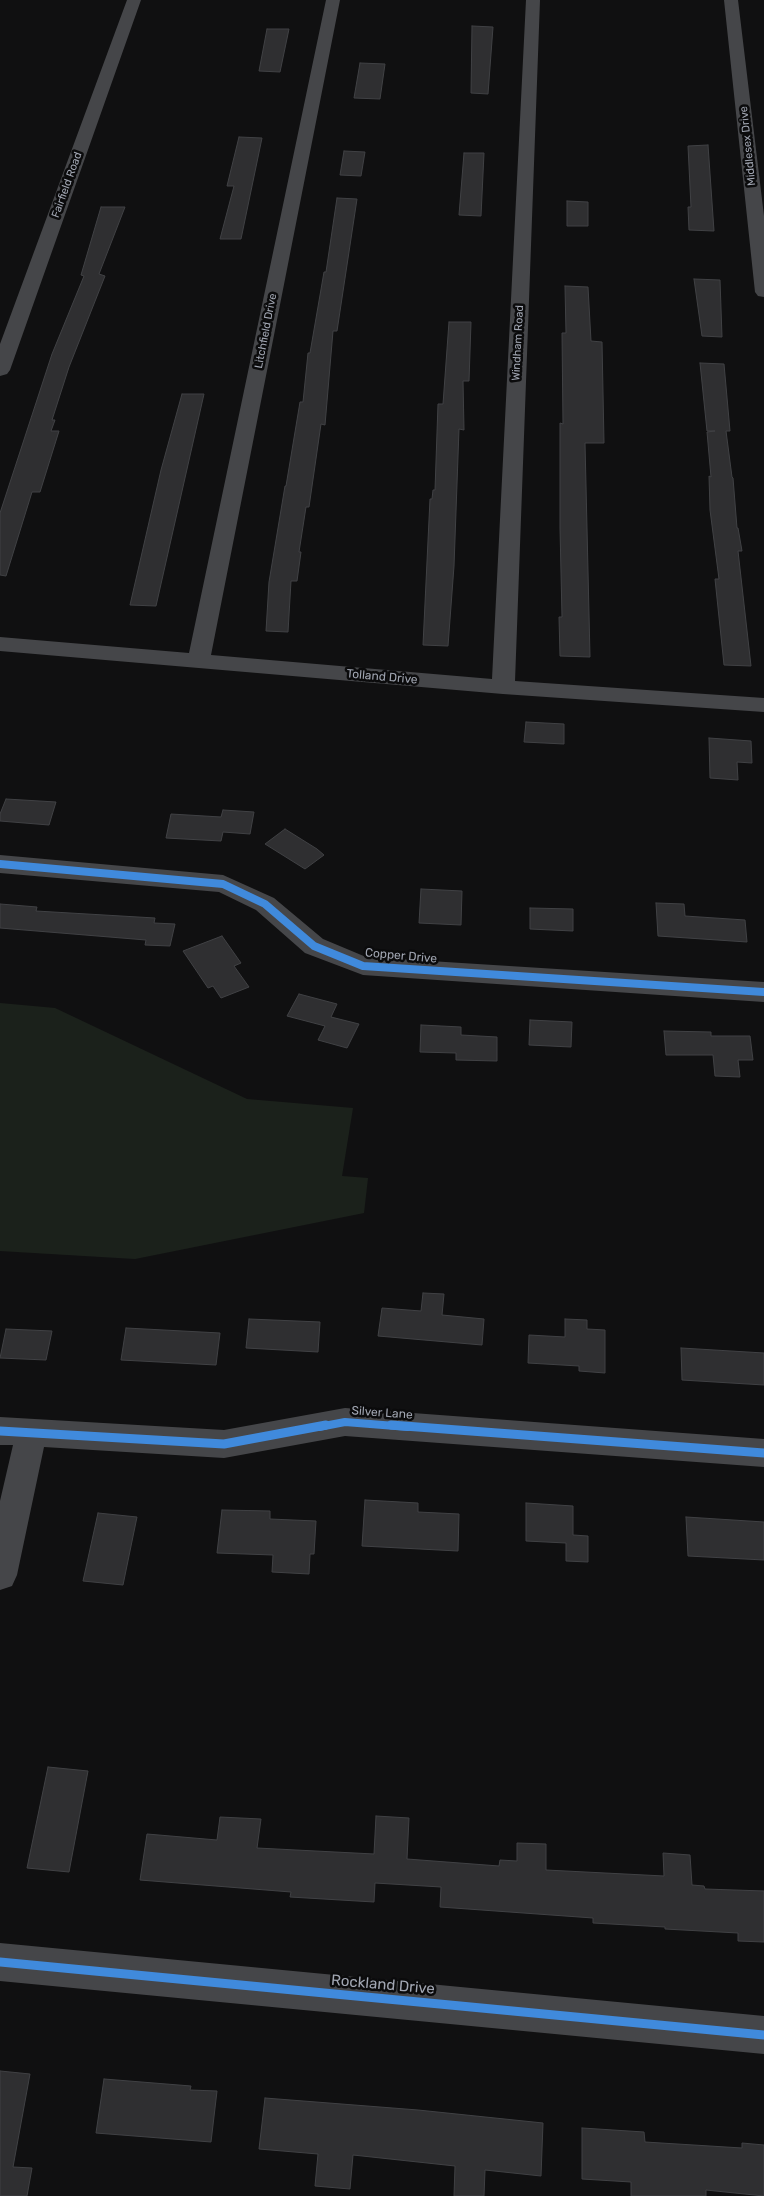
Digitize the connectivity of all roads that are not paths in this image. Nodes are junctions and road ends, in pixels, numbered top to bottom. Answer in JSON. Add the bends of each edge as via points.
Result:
{"nodes":[{"id":1,"x":134,"y":0,"type":"edge"},
{"id":2,"x":333,"y":0,"type":"edge"},
{"id":3,"x":533,"y":0,"type":"edge"},
{"id":4,"x":731,"y":0,"type":"edge"},
{"id":5,"x":764,"y":292,"type":"edge"},
{"id":6,"x":0,"y":370,"type":"edge"},
{"id":7,"x":0,"y":644,"type":"edge"},
{"id":8,"x":199,"y":661,"type":"junction"},
{"id":9,"x":503,"y":687,"type":"junction"},
{"id":10,"x":764,"y":705,"type":"edge"},
{"id":11,"x":0,"y":864,"type":"edge"},
{"id":12,"x":764,"y":992,"type":"edge"},
{"id":13,"x":0,"y":1431,"type":"edge"},
{"id":14,"x":31,"y":1433,"type":"junction"},
{"id":15,"x":764,"y":1453,"type":"edge"},
{"id":16,"x":0,"y":1574,"type":"edge"},
{"id":17,"x":0,"y":1962,"type":"edge"},
{"id":18,"x":764,"y":2035,"type":"edge"}],
"edges":[{"from":1,"to":6,"type":"street","name":"Fairfield Road"},
{"from":2,"to":8,"type":"street","name":"Litchfield Drive"},
{"from":3,"to":9,"type":"street","name":"Windham Road"},
{"from":4,"to":5,"type":"street","name":"Middlesex Drive"},
{"from":7,"to":8,"type":"street","name":"Tolland Drive"},
{"from":8,"to":9,"type":"street","name":"Tolland Drive"},
{"from":9,"to":10,"type":"street","name":"Tolland Drive"},
{"from":11,"to":12,"type":"street","name":"Copper Drive","via":[[223,884],[265,904],[314,946],[363,966]]},
{"from":13,"to":14,"type":"street","name":"Silver Lane"},
{"from":14,"to":15,"type":"street","name":"Silver Lane","via":[[224,1444],[345,1422]]},
{"from":14,"to":16,"type":"street"},
{"from":17,"to":18,"type":"street","name":"Rockland Drive"}]}
